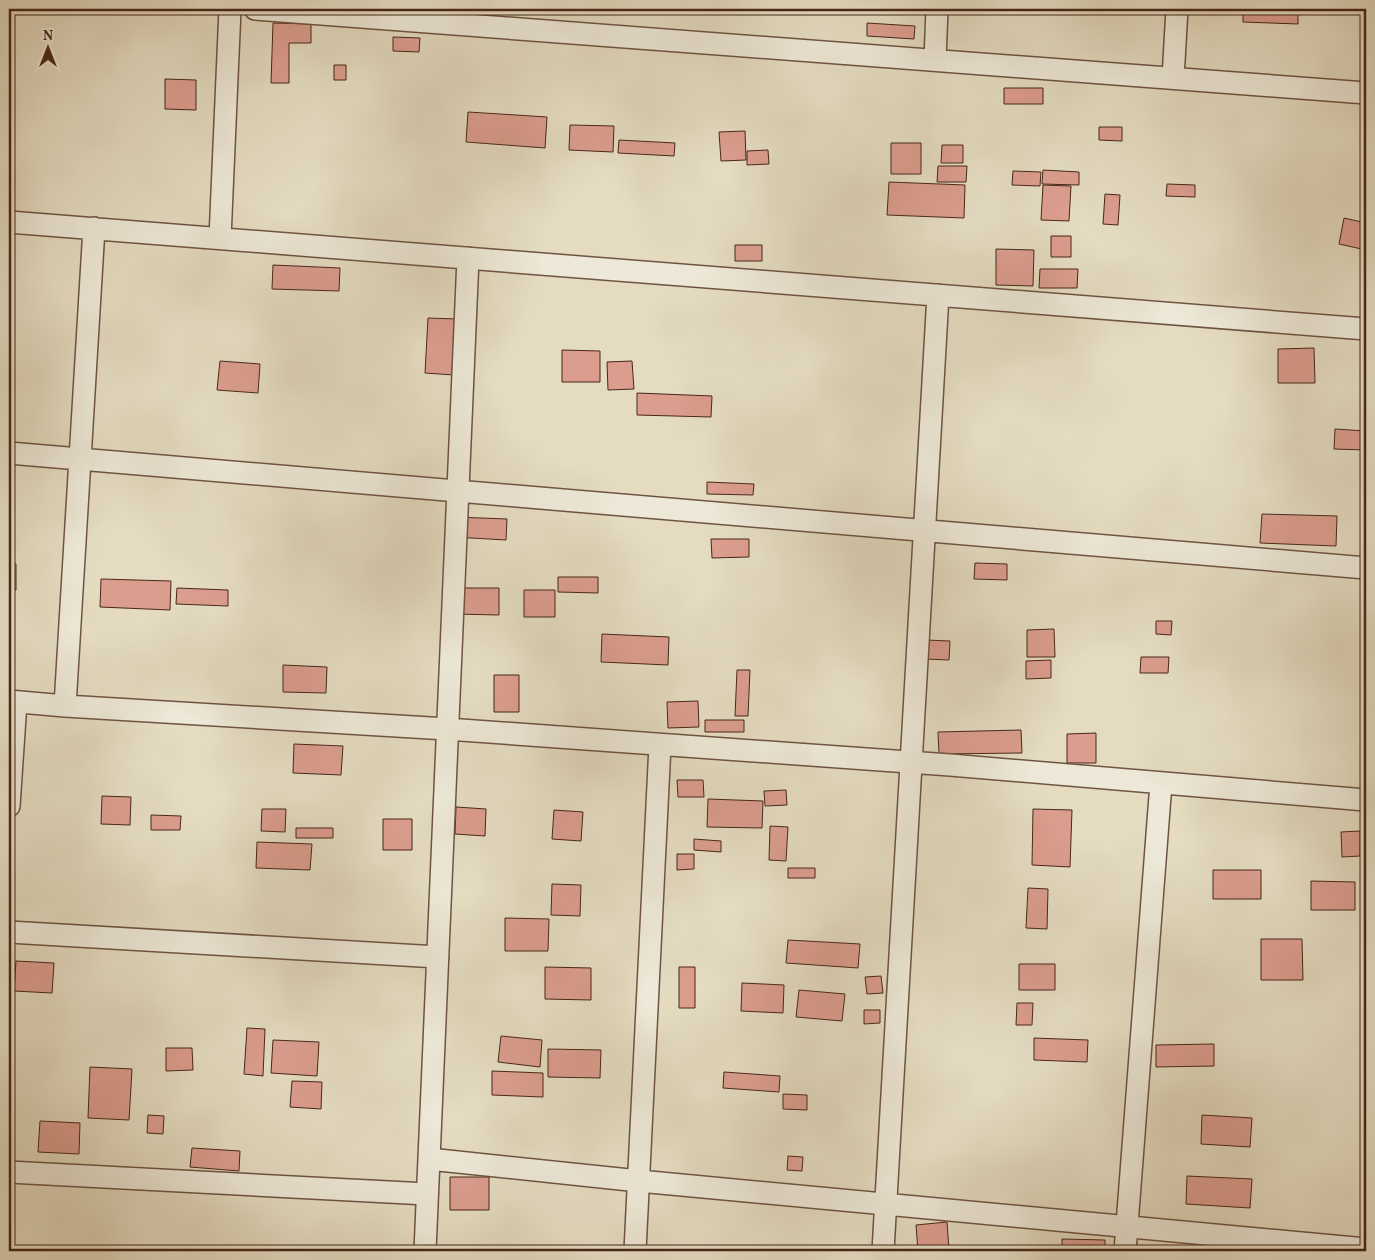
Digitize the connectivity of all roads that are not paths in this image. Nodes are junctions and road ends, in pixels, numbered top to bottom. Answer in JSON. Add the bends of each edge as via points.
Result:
{"nodes":[{"id":1,"x":230,"y":9,"type":"edge"},
{"id":2,"x":256,"y":9,"type":"edge"},
{"id":3,"x":937,"y":9,"type":"edge"},
{"id":4,"x":1177,"y":9,"type":"edge"},
{"id":5,"x":474,"y":17,"type":"edge"},
{"id":6,"x":935,"y":60,"type":"junction"},
{"id":7,"x":1173,"y":78,"type":"junction"},
{"id":8,"x":1366,"y":92,"type":"edge"},
{"id":9,"x":9,"y":222,"type":"edge"},
{"id":10,"x":94,"y":228,"type":"junction"},
{"id":11,"x":220,"y":238,"type":"junction"},
{"id":12,"x":468,"y":258,"type":"junction"},
{"id":13,"x":938,"y":295,"type":"junction"},
{"id":14,"x":1366,"y":329,"type":"edge"},
{"id":15,"x":9,"y":452,"type":"edge"},
{"id":16,"x":81,"y":459,"type":"junction"},
{"id":17,"x":458,"y":491,"type":"junction"},
{"id":18,"x":925,"y":531,"type":"junction"},
{"id":19,"x":1366,"y":568,"type":"edge"},
{"id":20,"x":12,"y":702,"type":"edge"},
{"id":21,"x":65,"y":706,"type":"junction"},
{"id":22,"x":447,"y":729,"type":"junction"},
{"id":23,"x":660,"y":745,"type":"junction"},
{"id":24,"x":911,"y":762,"type":"junction"},
{"id":25,"x":1161,"y":783,"type":"junction"},
{"id":26,"x":1366,"y":800,"type":"edge"},
{"id":27,"x":9,"y":806,"type":"edge"},
{"id":28,"x":9,"y":932,"type":"edge"},
{"id":29,"x":438,"y":957,"type":"junction"},
{"id":30,"x":429,"y":1159,"type":"junction"},
{"id":31,"x":9,"y":1172,"type":"edge"},
{"id":32,"x":639,"y":1181,"type":"junction"},
{"id":33,"x":428,"y":1194,"type":"junction"},
{"id":34,"x":886,"y":1204,"type":"junction"},
{"id":35,"x":1127,"y":1227,"type":"junction"},
{"id":36,"x":1358,"y":1250,"type":"edge"},
{"id":37,"x":425,"y":1251,"type":"edge"},
{"id":38,"x":635,"y":1251,"type":"edge"},
{"id":39,"x":883,"y":1251,"type":"edge"},
{"id":40,"x":1125,"y":1251,"type":"edge"}],
"edges":[{"from":1,"to":11,"type":"street"},
{"from":2,"to":5,"type":"street"},
{"from":3,"to":6,"type":"street"},
{"from":4,"to":7,"type":"street"},
{"from":5,"to":6,"type":"street"},
{"from":6,"to":7,"type":"street"},
{"from":7,"to":8,"type":"street"},
{"from":9,"to":10,"type":"street"},
{"from":10,"to":11,"type":"street"},
{"from":10,"to":16,"type":"street"},
{"from":11,"to":12,"type":"street"},
{"from":12,"to":13,"type":"street"},
{"from":12,"to":17,"type":"street"},
{"from":13,"to":14,"type":"street"},
{"from":13,"to":18,"type":"street"},
{"from":15,"to":16,"type":"street"},
{"from":16,"to":17,"type":"street"},
{"from":16,"to":21,"type":"street"},
{"from":17,"to":18,"type":"street"},
{"from":17,"to":22,"type":"street"},
{"from":18,"to":19,"type":"street"},
{"from":18,"to":24,"type":"street"},
{"from":20,"to":21,"type":"street"},
{"from":20,"to":27,"type":"street"},
{"from":21,"to":22,"type":"street"},
{"from":22,"to":23,"type":"street"},
{"from":22,"to":29,"type":"street"},
{"from":23,"to":24,"type":"street"},
{"from":23,"to":32,"type":"street"},
{"from":24,"to":25,"type":"street"},
{"from":24,"to":34,"type":"street"},
{"from":25,"to":26,"type":"street"},
{"from":25,"to":35,"type":"street"},
{"from":28,"to":29,"type":"street"},
{"from":29,"to":30,"type":"street"},
{"from":30,"to":32,"type":"street"},
{"from":30,"to":33,"type":"street"},
{"from":31,"to":33,"type":"street"},
{"from":32,"to":34,"type":"street"},
{"from":32,"to":38,"type":"street"},
{"from":33,"to":37,"type":"street"},
{"from":34,"to":35,"type":"street"},
{"from":34,"to":39,"type":"street"},
{"from":35,"to":36,"type":"street"},
{"from":35,"to":40,"type":"street"}]}
